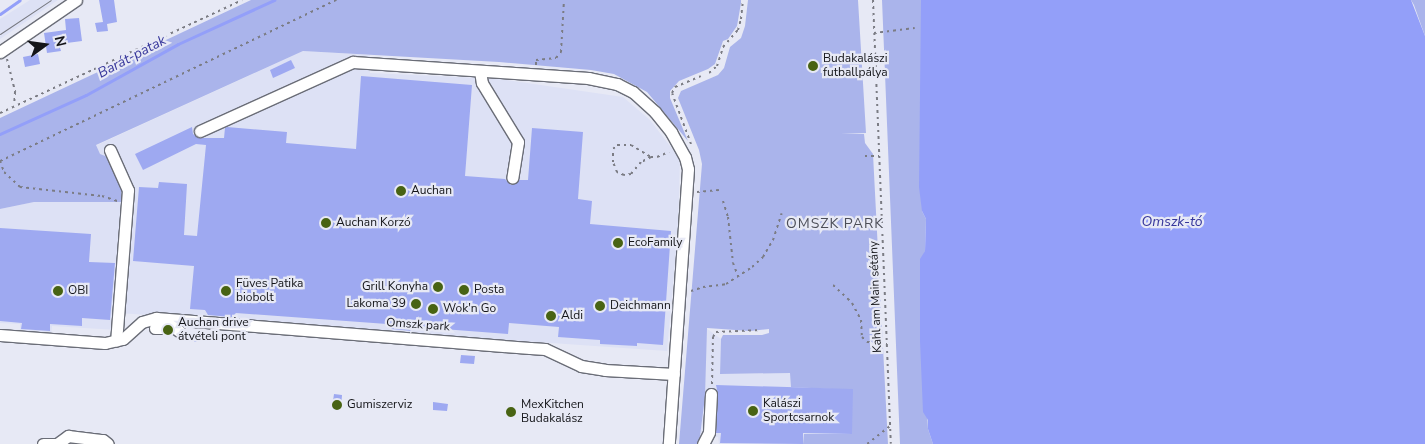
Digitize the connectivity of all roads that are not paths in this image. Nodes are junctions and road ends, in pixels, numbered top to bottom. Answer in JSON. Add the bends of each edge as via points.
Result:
{"nodes":[{"id":1,"x":76,"y":0,"type":"edge"},
{"id":2,"x":0,"y":51,"type":"edge"},
{"id":3,"x":480,"y":71,"type":"junction"},
{"id":4,"x":200,"y":131,"type":"dead end"},
{"id":5,"x":110,"y":150,"type":"dead end"},
{"id":6,"x":512,"y":178,"type":"dead end"},
{"id":7,"x":120,"y":314,"type":"junction"},
{"id":8,"x":142,"y":322,"type":"junction"},
{"id":9,"x":156,"y":323,"type":"junction"},
{"id":10,"x":179,"y":331,"type":"dead end"},
{"id":11,"x":0,"y":335,"type":"edge"},
{"id":12,"x":116,"y":341,"type":"junction"},
{"id":13,"x":674,"y":374,"type":"junction"},
{"id":14,"x":711,"y":394,"type":"road end"},
{"id":15,"x":43,"y":444,"type":"edge"},
{"id":16,"x":58,"y":444,"type":"edge"},
{"id":17,"x":108,"y":444,"type":"edge"},
{"id":18,"x":669,"y":444,"type":"edge"},
{"id":19,"x":703,"y":444,"type":"edge"}],
"edges":[{"from":1,"to":2,"type":"street"},
{"from":3,"to":4,"type":"street","via":[[353,62]]},
{"from":3,"to":6,"type":"street","via":[[482,83],[518,142]]},
{"from":3,"to":13,"type":"street","via":[[588,78],[617,84],[633,92],[655,112],[683,152],[688,191]]},
{"from":5,"to":7,"type":"street","via":[[128,190]]},
{"from":7,"to":8,"type":"street"},
{"from":7,"to":12,"type":"street"},
{"from":8,"to":9,"type":"street"},
{"from":8,"to":12,"type":"street"},
{"from":9,"to":10,"type":"street","via":[[161,331]]},
{"from":9,"to":13,"type":"street","name":"Omszk park","via":[[545,349],[581,366]]},
{"from":11,"to":12,"type":"street","via":[[105,343]]},
{"from":13,"to":18,"type":"street"},
{"from":14,"to":19,"type":"street","via":[[709,432]]},
{"from":15,"to":16,"type":"street"},
{"from":16,"to":17,"type":"street","via":[[68,436],[103,440]]}]}
